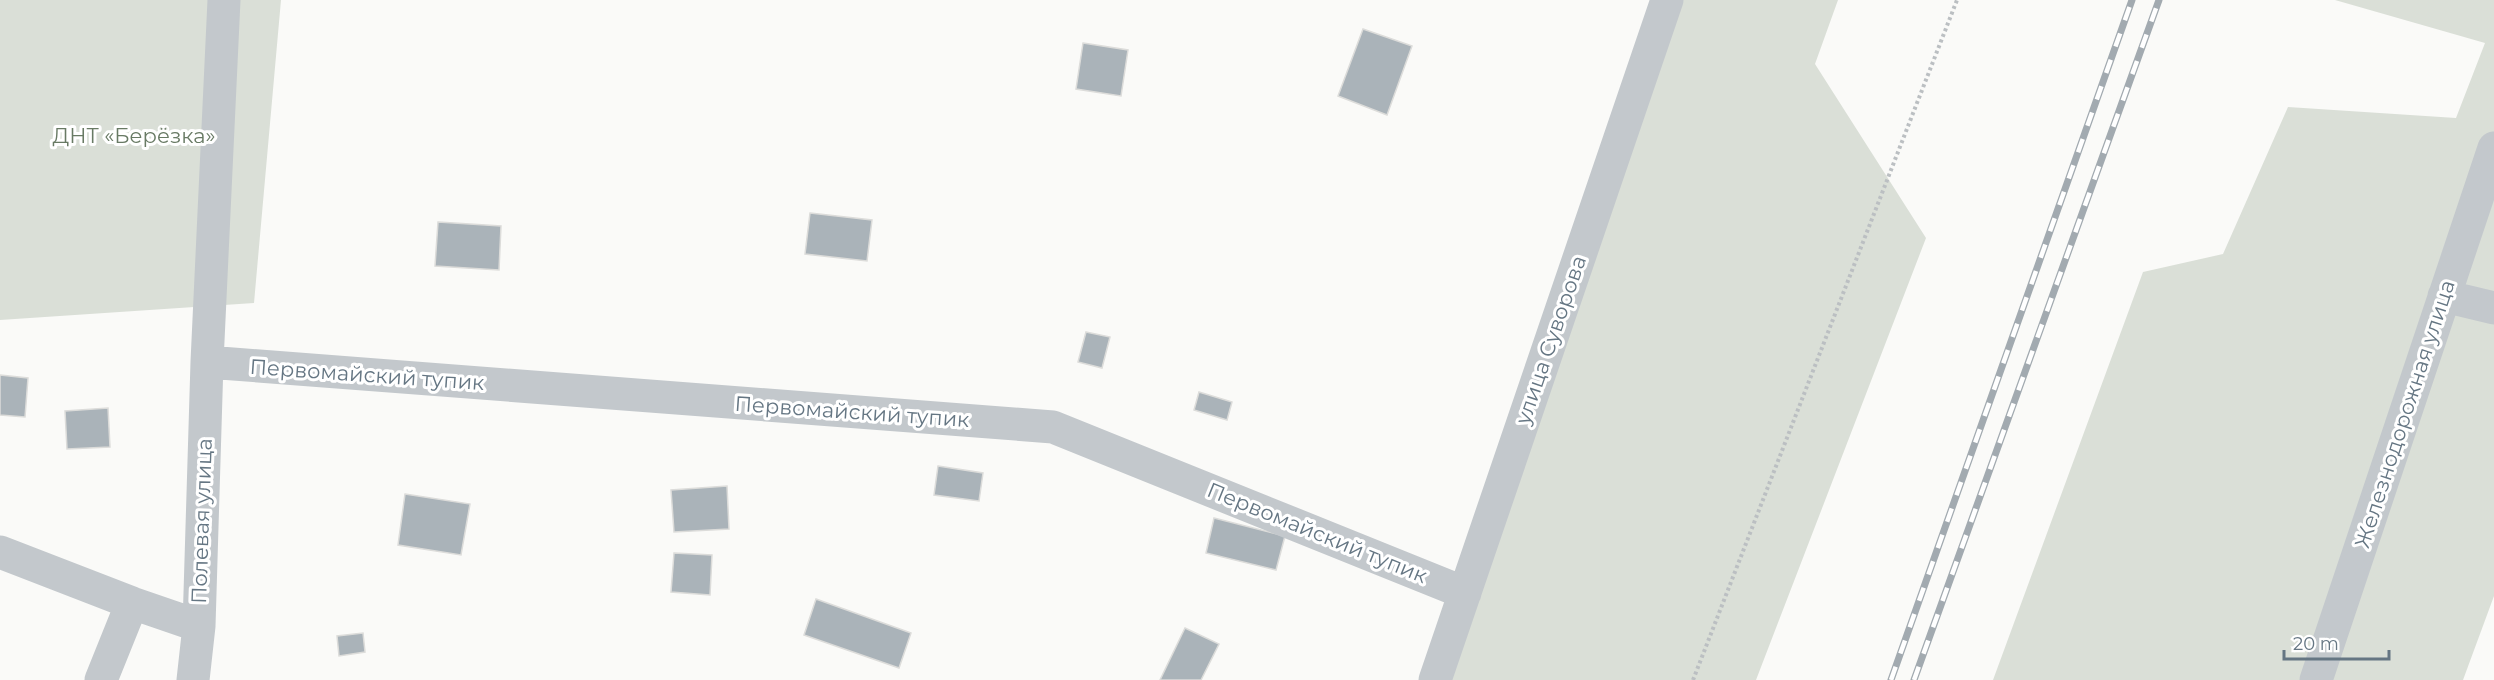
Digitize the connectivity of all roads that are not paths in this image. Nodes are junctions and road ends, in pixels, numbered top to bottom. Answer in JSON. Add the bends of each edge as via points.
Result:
{"nodes":[{"id":1,"x":224,"y":0,"type":"edge"},
{"id":2,"x":1667,"y":0,"type":"edge"},
{"id":3,"x":2494,"y":148,"type":"edge"},
{"id":4,"x":2444,"y":296,"type":"junction"},
{"id":5,"x":2494,"y":308,"type":"edge"},
{"id":6,"x":207,"y":362,"type":"junction"},
{"id":7,"x":0,"y":552,"type":"edge"},
{"id":8,"x":1465,"y":593,"type":"junction"},
{"id":9,"x":132,"y":603,"type":"junction"},
{"id":10,"x":199,"y":626,"type":"junction"},
{"id":11,"x":100,"y":680,"type":"edge"},
{"id":12,"x":193,"y":680,"type":"edge"},
{"id":13,"x":1435,"y":680,"type":"edge"},
{"id":14,"x":2316,"y":680,"type":"edge"}],
"edges":[{"from":1,"to":6,"type":"street","name":"Полевая улица"},
{"from":2,"to":8,"type":"street","name":"улица Суворова"},
{"from":3,"to":4,"type":"street","name":"Железнодорожная улица"},
{"from":4,"to":5,"type":"street"},
{"from":4,"to":14,"type":"street","name":"Железнодорожная улица"},
{"from":6,"to":8,"type":"street","name":"Первомайский тупик","via":[[1053,427]]},
{"from":6,"to":10,"type":"street","name":"Полевая улица"},
{"from":7,"to":9,"type":"street"},
{"from":8,"to":13,"type":"street","name":"улица Суворова"},
{"from":9,"to":10,"type":"street"},
{"from":9,"to":11,"type":"street"},
{"from":10,"to":12,"type":"street","name":"Полевая улица"}]}
